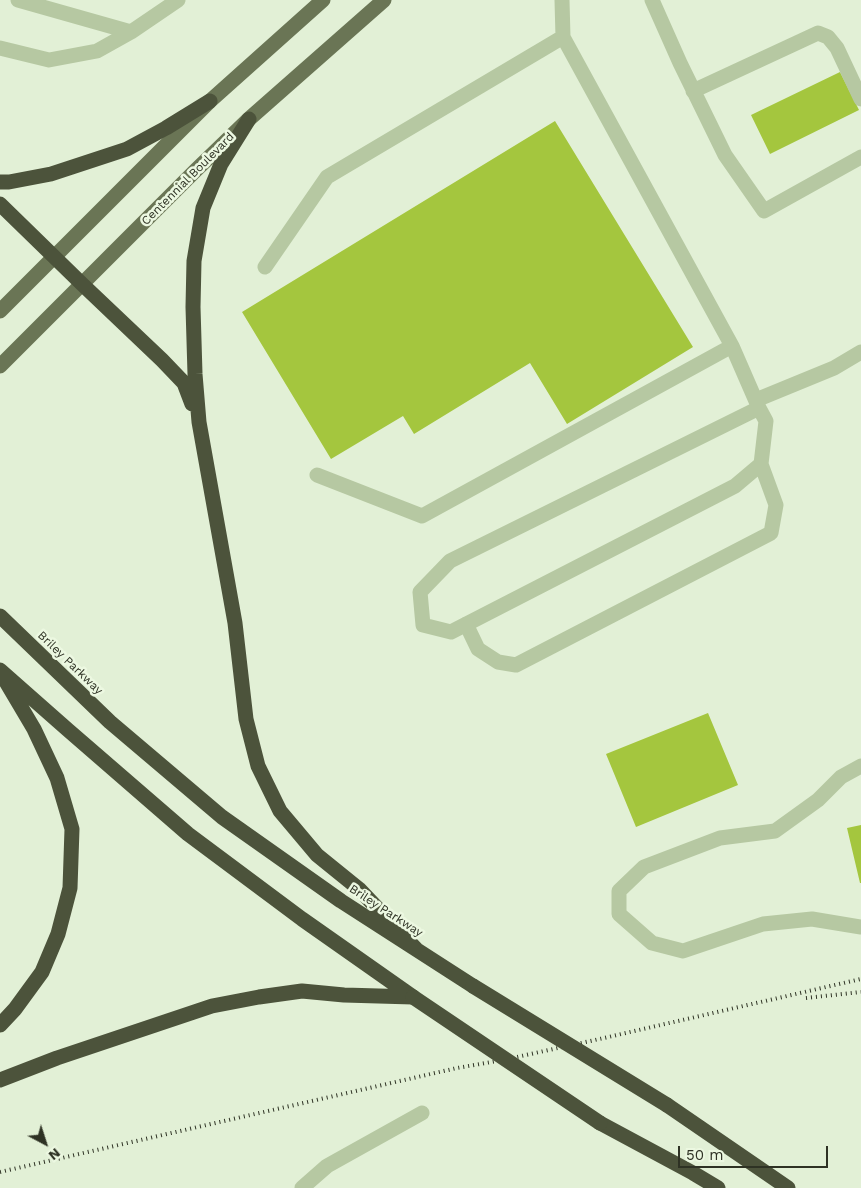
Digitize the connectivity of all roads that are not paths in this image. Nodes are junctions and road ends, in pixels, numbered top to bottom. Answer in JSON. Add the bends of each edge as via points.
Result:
{"nodes":[{"id":1,"x":18,"y":0,"type":"edge"},
{"id":2,"x":178,"y":0,"type":"edge"},
{"id":3,"x":323,"y":0,"type":"edge"},
{"id":4,"x":384,"y":0,"type":"edge"},
{"id":5,"x":562,"y":0,"type":"edge"},
{"id":6,"x":652,"y":0,"type":"edge"},
{"id":7,"x":131,"y":32,"type":"junction"},
{"id":8,"x":563,"y":37,"type":"junction"},
{"id":9,"x":0,"y":48,"type":"edge"},
{"id":10,"x":694,"y":91,"type":"junction"},
{"id":11,"x":861,"y":99,"type":"edge"},
{"id":12,"x":210,"y":101,"type":"junction"},
{"id":13,"x":249,"y":118,"type":"junction"},
{"id":14,"x":861,"y":157,"type":"edge"},
{"id":15,"x":0,"y":182,"type":"edge"},
{"id":16,"x":0,"y":204,"type":"edge"},
{"id":17,"x":55,"y":257,"type":"junction"},
{"id":18,"x":265,"y":267,"type":"dead end"},
{"id":19,"x":82,"y":284,"type":"junction"},
{"id":20,"x":0,"y":311,"type":"edge"},
{"id":21,"x":732,"y":346,"type":"junction"},
{"id":22,"x":861,"y":352,"type":"edge"},
{"id":23,"x":0,"y":366,"type":"edge"},
{"id":24,"x":757,"y":404,"type":"junction"},
{"id":25,"x":199,"y":422,"type":"junction"},
{"id":26,"x":762,"y":464,"type":"junction"},
{"id":27,"x":317,"y":475,"type":"dead end"},
{"id":28,"x":0,"y":616,"type":"edge"},
{"id":29,"x":466,"y":624,"type":"junction"},
{"id":30,"x":0,"y":671,"type":"edge"},
{"id":31,"x":861,"y":766,"type":"edge"},
{"id":32,"x":861,"y":927,"type":"edge"},
{"id":33,"x":416,"y":949,"type":"junction"},
{"id":34,"x":413,"y":997,"type":"junction"},
{"id":35,"x":0,"y":1025,"type":"edge"},
{"id":36,"x":0,"y":1080,"type":"edge"},
{"id":37,"x":422,"y":1113,"type":"dead end"},
{"id":38,"x":302,"y":1188,"type":"edge"},
{"id":39,"x":718,"y":1188,"type":"edge"},
{"id":40,"x":788,"y":1188,"type":"edge"}],
"edges":[{"from":1,"to":7,"type":"street"},
{"from":2,"to":7,"type":"street"},
{"from":3,"to":12,"type":"main road"},
{"from":4,"to":13,"type":"main road","name":"Centennial Boulevard"},
{"from":5,"to":8,"type":"street"},
{"from":6,"to":10,"type":"street"},
{"from":7,"to":9,"type":"street","via":[[97,51],[49,60]]},
{"from":8,"to":18,"type":"street","via":[[327,177]]},
{"from":8,"to":21,"type":"street"},
{"from":10,"to":11,"type":"street","via":[[818,33],[828,37],[837,48]]},
{"from":10,"to":14,"type":"street","via":[[725,155],[764,211]]},
{"from":12,"to":15,"type":"highway","via":[[127,149],[51,174]]},
{"from":12,"to":17,"type":"main road"},
{"from":13,"to":19,"type":"main road","name":"Centennial Boulevard"},
{"from":13,"to":25,"type":"highway","via":[[221,164],[203,208],[194,261]]},
{"from":16,"to":17,"type":"highway"},
{"from":17,"to":19,"type":"highway"},
{"from":17,"to":20,"type":"main road"},
{"from":19,"to":23,"type":"main road","name":"Centennial Boulevard"},
{"from":19,"to":25,"type":"highway","via":[[184,383]]},
{"from":21,"to":24,"type":"street"},
{"from":21,"to":27,"type":"street","via":[[422,516]]},
{"from":22,"to":24,"type":"street"},
{"from":24,"to":26,"type":"street","via":[[766,421]]},
{"from":24,"to":29,"type":"street","via":[[450,562],[420,592],[423,625],[451,632]]},
{"from":25,"to":33,"type":"highway","via":[[235,623],[246,719],[258,766],[280,810],[317,855],[359,889]]},
{"from":26,"to":29,"type":"street","via":[[736,486]]},
{"from":26,"to":29,"type":"street","via":[[776,505],[771,533],[516,665],[498,662],[478,649]]},
{"from":28,"to":33,"type":"highway","name":"Briley Parkway","via":[[110,722],[222,817],[341,901]]},
{"from":30,"to":34,"type":"highway","via":[[188,834]]},
{"from":30,"to":35,"type":"highway","via":[[34,729],[57,778],[72,829],[70,888],[58,934],[42,972]]},
{"from":31,"to":32,"type":"street","via":[[842,777],[818,800],[775,832],[720,838],[644,867],[619,891],[619,914],[652,943],[683,950],[763,924],[812,919]]},
{"from":33,"to":40,"type":"highway","name":"Briley Parkway","bridge":true,"via":[[667,1105]]},
{"from":34,"to":36,"type":"highway","via":[[302,991],[212,1006]]},
{"from":34,"to":39,"type":"highway","bridge":true,"via":[[600,1123]]},
{"from":37,"to":38,"type":"street","via":[[327,1166]]}]}
